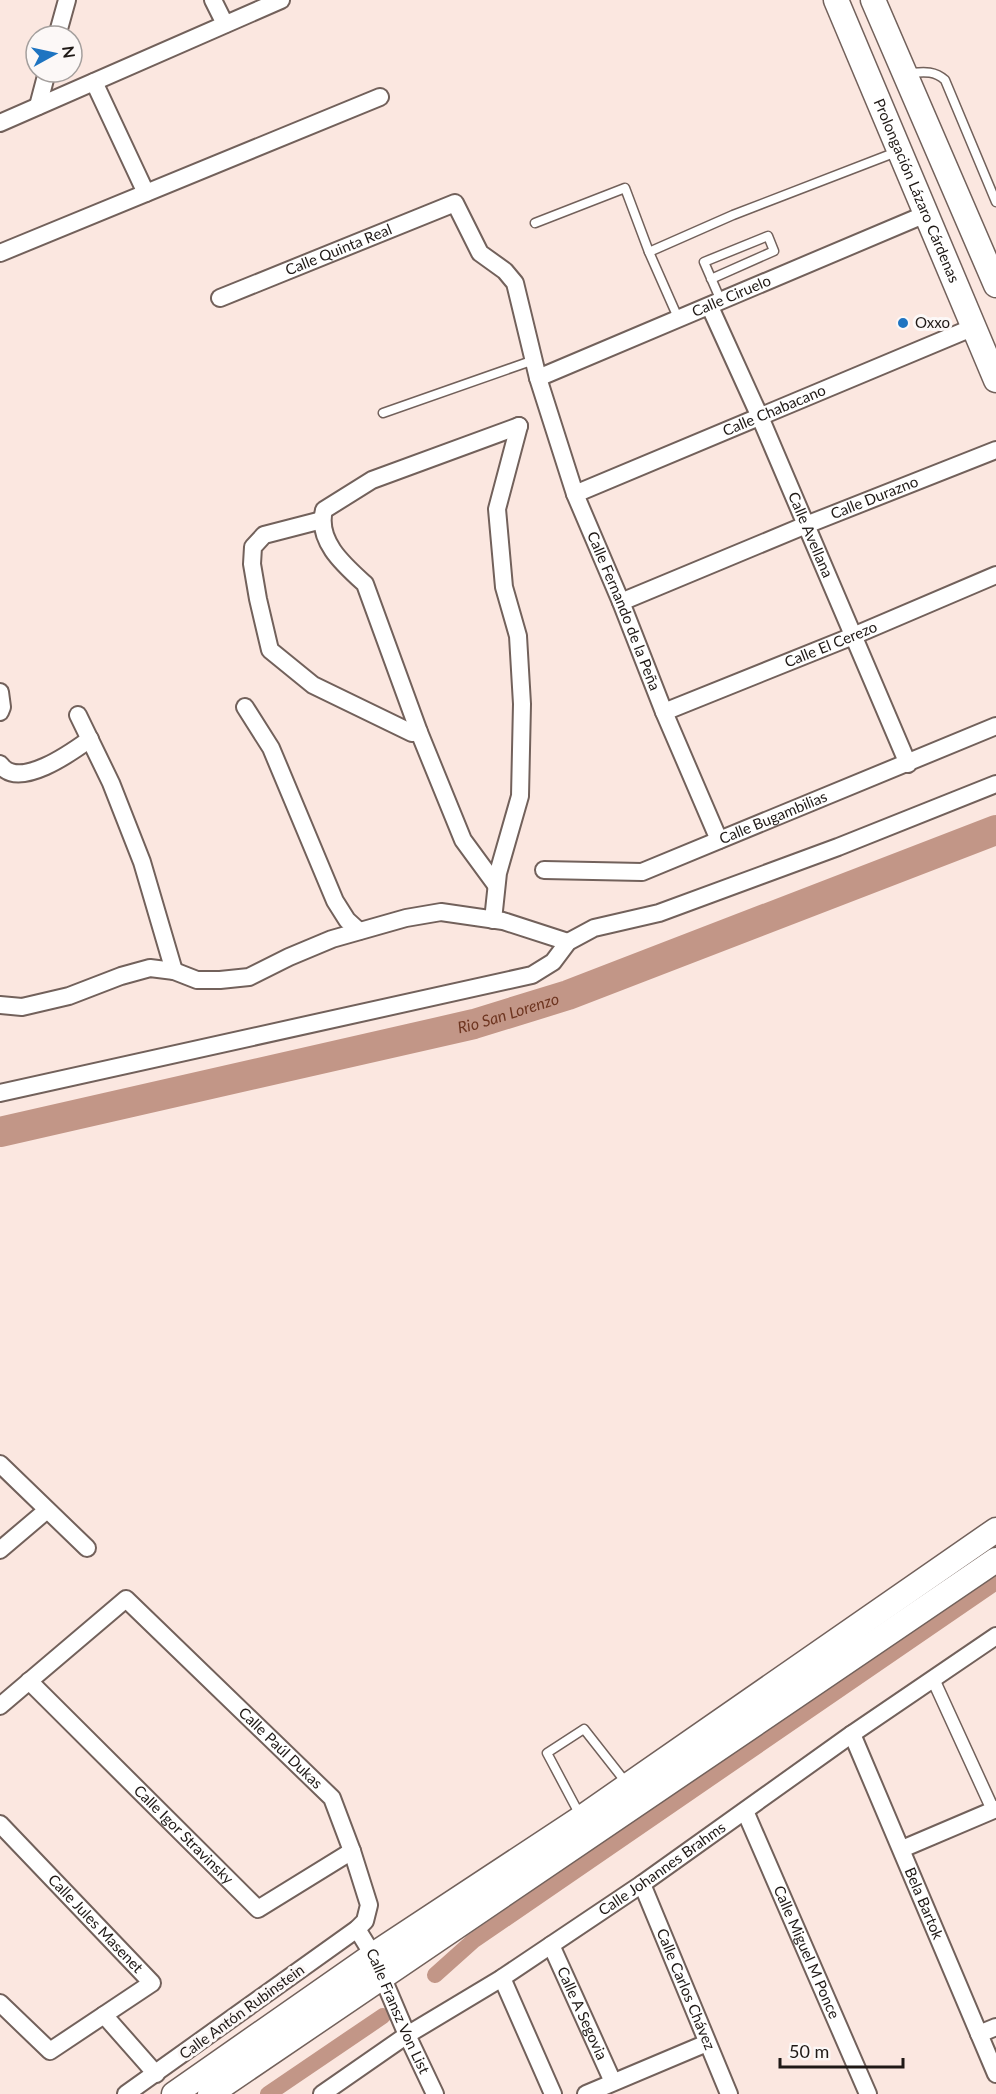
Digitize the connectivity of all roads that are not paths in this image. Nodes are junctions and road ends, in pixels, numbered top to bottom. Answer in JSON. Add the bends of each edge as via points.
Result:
{"nodes":[{"id":1,"x":67,"y":0,"type":"edge"},
{"id":2,"x":213,"y":0,"type":"edge"},
{"id":3,"x":281,"y":0,"type":"edge"},
{"id":4,"x":836,"y":0,"type":"edge"},
{"id":5,"x":873,"y":0,"type":"edge"},
{"id":6,"x":60,"y":24,"type":"edge"},
{"id":7,"x":225,"y":24,"type":"junction"},
{"id":8,"x":905,"y":74,"type":"junction"},
{"id":9,"x":94,"y":82,"type":"junction"},
{"id":10,"x":44,"y":84,"type":"edge"},
{"id":11,"x":380,"y":97,"type":"dead end"},
{"id":12,"x":38,"y":106,"type":"junction"},
{"id":13,"x":0,"y":123,"type":"edge"},
{"id":14,"x":899,"y":151,"type":"junction"},
{"id":15,"x":146,"y":193,"type":"junction"},
{"id":16,"x":996,"y":202,"type":"edge"},
{"id":17,"x":455,"y":203,"type":"joint"},
{"id":18,"x":926,"y":214,"type":"junction"},
{"id":19,"x":535,"y":223,"type":"dead end"},
{"id":20,"x":649,"y":252,"type":"junction"},
{"id":21,"x":0,"y":253,"type":"edge"},
{"id":22,"x":711,"y":279,"type":"junction"},
{"id":23,"x":996,"y":285,"type":"edge"},
{"id":24,"x":220,"y":298,"type":"dead end"},
{"id":25,"x":716,"y":304,"type":"junction"},
{"id":26,"x":679,"y":320,"type":"junction"},
{"id":27,"x":974,"y":327,"type":"junction"},
{"id":28,"x":534,"y":360,"type":"junction"},
{"id":29,"x":538,"y":378,"type":"junction"},
{"id":30,"x":996,"y":380,"type":"edge"},
{"id":31,"x":383,"y":413,"type":"dead end"},
{"id":32,"x":760,"y":417,"type":"junction"},
{"id":33,"x":996,"y":450,"type":"edge"},
{"id":34,"x":575,"y":494,"type":"junction"},
{"id":35,"x":322,"y":520,"type":"junction"},
{"id":36,"x":806,"y":525,"type":"junction"},
{"id":37,"x":996,"y":575,"type":"edge"},
{"id":38,"x":621,"y":602,"type":"junction"},
{"id":39,"x":853,"y":636,"type":"junction"},
{"id":40,"x":0,"y":692,"type":"edge"},
{"id":41,"x":245,"y":707,"type":"dead end"},
{"id":42,"x":0,"y":712,"type":"edge"},
{"id":43,"x":664,"y":712,"type":"junction"},
{"id":44,"x":78,"y":715,"type":"dead end"},
{"id":45,"x":996,"y":726,"type":"edge"},
{"id":46,"x":419,"y":732,"type":"junction"},
{"id":47,"x":90,"y":739,"type":"junction"},
{"id":48,"x":0,"y":764,"type":"edge"},
{"id":49,"x":908,"y":764,"type":"junction"},
{"id":50,"x":996,"y":784,"type":"edge"},
{"id":51,"x":719,"y":840,"type":"junction"},
{"id":52,"x":544,"y":870,"type":"dead end"},
{"id":53,"x":496,"y":885,"type":"junction"},
{"id":54,"x":493,"y":920,"type":"junction"},
{"id":55,"x":359,"y":931,"type":"junction"},
{"id":56,"x":568,"y":942,"type":"junction"},
{"id":57,"x":174,"y":971,"type":"junction"},
{"id":58,"x":0,"y":1005,"type":"edge"},
{"id":59,"x":0,"y":1093,"type":"edge"},
{"id":60,"x":0,"y":1464,"type":"edge"},
{"id":61,"x":8,"y":1482,"type":"edge"},
{"id":62,"x":47,"y":1510,"type":"junction"},
{"id":63,"x":996,"y":1530,"type":"edge"},
{"id":64,"x":87,"y":1548,"type":"dead end"},
{"id":65,"x":0,"y":1550,"type":"edge"},
{"id":66,"x":996,"y":1560,"type":"edge"},
{"id":67,"x":996,"y":1636,"type":"edge"},
{"id":68,"x":933,"y":1679,"type":"junction"},
{"id":69,"x":30,"y":1681,"type":"junction"},
{"id":70,"x":0,"y":1706,"type":"edge"},
{"id":71,"x":852,"y":1734,"type":"junction"},
{"id":72,"x":628,"y":1785,"type":"junction"},
{"id":73,"x":995,"y":1809,"type":"edge"},
{"id":74,"x":745,"y":1811,"type":"junction"},
{"id":75,"x":581,"y":1818,"type":"junction"},
{"id":76,"x":0,"y":1824,"type":"edge"},
{"id":77,"x":902,"y":1849,"type":"junction"},
{"id":78,"x":352,"y":1851,"type":"junction"},
{"id":79,"x":642,"y":1884,"type":"junction"},
{"id":80,"x":357,"y":1929,"type":"junction"},
{"id":81,"x":551,"y":1945,"type":"junction"},
{"id":82,"x":378,"y":1965,"type":"junction"},
{"id":83,"x":502,"y":1978,"type":"junction"},
{"id":84,"x":0,"y":2003,"type":"edge"},
{"id":85,"x":104,"y":2015,"type":"junction"},
{"id":86,"x":996,"y":2027,"type":"edge"},
{"id":87,"x":979,"y":2034,"type":"junction"},
{"id":88,"x":407,"y":2035,"type":"junction"},
{"id":89,"x":707,"y":2043,"type":"junction"},
{"id":90,"x":156,"y":2074,"type":"junction"},
{"id":91,"x":996,"y":2074,"type":"edge"},
{"id":92,"x":613,"y":2082,"type":"junction"},
{"id":93,"x":126,"y":2094,"type":"edge"},
{"id":94,"x":174,"y":2094,"type":"edge"},
{"id":95,"x":210,"y":2094,"type":"edge"},
{"id":96,"x":322,"y":2094,"type":"edge"},
{"id":97,"x":435,"y":2094,"type":"edge"},
{"id":98,"x":553,"y":2094,"type":"edge"},
{"id":99,"x":586,"y":2094,"type":"edge"},
{"id":100,"x":729,"y":2094,"type":"edge"},
{"id":101,"x":868,"y":2094,"type":"edge"}],
"edges":[{"from":1,"to":6,"type":"street"},
{"from":2,"to":7,"type":"street"},
{"from":3,"to":7,"type":"street"},
{"from":4,"to":14,"type":"main road","name":"Prolongación Lázaro Cárdenas"},
{"from":5,"to":8,"type":"main road"},
{"from":7,"to":9,"type":"street"},
{"from":8,"to":16,"type":"lane","via":[[931,72],[945,80]]},
{"from":8,"to":23,"type":"main road"},
{"from":9,"to":12,"type":"street"},
{"from":9,"to":15,"type":"street"},
{"from":10,"to":12,"type":"street"},
{"from":11,"to":15,"type":"street"},
{"from":12,"to":13,"type":"street"},
{"from":14,"to":18,"type":"main road","name":"Prolongación Lázaro Cárdenas"},
{"from":14,"to":20,"type":"lane"},
{"from":15,"to":21,"type":"street"},
{"from":17,"to":24,"type":"street","name":"Calle Quinta Real"},
{"from":17,"to":28,"type":"street","name":"Calle Fernando de la Peña","via":[[480,253],[506,271],[515,283]]},
{"from":18,"to":25,"type":"street","name":"Calle Ciruelo"},
{"from":18,"to":27,"type":"main road","name":"Prolongación Lázaro Cárdenas"},
{"from":19,"to":20,"type":"lane","via":[[625,188]]},
{"from":20,"to":26,"type":"lane"},
{"from":22,"to":22,"type":"lane","via":[[774,251],[768,236],[704,262]]},
{"from":22,"to":25,"type":"lane"},
{"from":25,"to":26,"type":"street","name":"Calle Ciruelo"},
{"from":25,"to":32,"type":"street","name":"Calle Avellana"},
{"from":26,"to":29,"type":"street","name":"Calle Ciruelo"},
{"from":27,"to":30,"type":"main road","name":"Prolongación Lázaro Cárdenas"},
{"from":27,"to":32,"type":"street","name":"Calle Chabacano"},
{"from":28,"to":29,"type":"street","name":"Calle Fernando de la Peña"},
{"from":28,"to":31,"type":"lane"},
{"from":29,"to":34,"type":"street","name":"Calle Fernando de la Peña"},
{"from":32,"to":34,"type":"street","name":"Calle Chabacano"},
{"from":32,"to":36,"type":"street","name":"Calle Avellana"},
{"from":33,"to":36,"type":"street","name":"Calle Durazno"},
{"from":34,"to":38,"type":"street","name":"Calle Fernando de la Peña"},
{"from":35,"to":46,"type":"street","via":[[325,539],[365,584]]},
{"from":35,"to":46,"type":"street","via":[[264,535],[253,547],[252,564],[270,650],[314,685],[412,733]]},
{"from":35,"to":53,"type":"street","via":[[324,510],[372,480],[519,426],[497,509],[504,586],[518,636],[522,704],[520,796]]},
{"from":36,"to":38,"type":"street","name":"Calle Durazno"},
{"from":36,"to":39,"type":"street","name":"Calle Avellana"},
{"from":37,"to":39,"type":"street","name":"Calle El Cerezo"},
{"from":38,"to":43,"type":"street","name":"Calle Fernando de la Peña"},
{"from":39,"to":43,"type":"street","name":"Calle El Cerezo"},
{"from":39,"to":49,"type":"street","name":"Calle Avellana"},
{"from":40,"to":42,"type":"street"},
{"from":41,"to":55,"type":"street","via":[[271,748],[334,901]]},
{"from":43,"to":51,"type":"street","name":"Calle Fernando de la Peña"},
{"from":44,"to":47,"type":"street"},
{"from":45,"to":49,"type":"street","name":"Calle Bugambilias"},
{"from":46,"to":53,"type":"street","via":[[463,840]]},
{"from":47,"to":48,"type":"street","via":[[39,769],[15,774]]},
{"from":47,"to":57,"type":"street","via":[[142,862]]},
{"from":49,"to":51,"type":"street","name":"Calle Bugambilias"},
{"from":50,"to":56,"type":"street","via":[[838,847],[659,913],[594,928]]},
{"from":51,"to":52,"type":"street","name":"Calle Bugambilias","via":[[642,872]]},
{"from":53,"to":54,"type":"street"},
{"from":54,"to":55,"type":"street","via":[[441,912]]},
{"from":54,"to":56,"type":"street"},
{"from":55,"to":57,"type":"street","via":[[332,939],[249,977],[197,980]]},
{"from":56,"to":59,"type":"street","via":[[553,962],[532,975]]},
{"from":57,"to":58,"type":"street","via":[[150,968],[69,996],[22,1006]]},
{"from":60,"to":61,"type":"street"},
{"from":61,"to":62,"type":"street"},
{"from":62,"to":64,"type":"street"},
{"from":62,"to":65,"type":"street"},
{"from":63,"to":72,"type":"main road"},
{"from":66,"to":82,"type":"main road"},
{"from":67,"to":68,"type":"street","name":"Calle Johannes Brahms"},
{"from":68,"to":71,"type":"street","name":"Calle Johannes Brahms"},
{"from":68,"to":73,"type":"street"},
{"from":69,"to":70,"type":"street"},
{"from":69,"to":78,"type":"street","name":"Calle Igor Stravinsky","via":[[258,1909]]},
{"from":69,"to":78,"type":"street","name":"Calle Paúl Dukas","via":[[126,1599],[332,1798]]},
{"from":71,"to":74,"type":"street","name":"Calle Johannes Brahms"},
{"from":71,"to":77,"type":"street","name":"Bela Bartok"},
{"from":72,"to":75,"type":"main road"},
{"from":72,"to":75,"type":"lane","via":[[584,1729],[547,1753]]},
{"from":73,"to":77,"type":"street"},
{"from":74,"to":79,"type":"street","name":"Calle Johannes Brahms"},
{"from":74,"to":101,"type":"street","name":"Calle Miguel M Ponce"},
{"from":75,"to":82,"type":"main road"},
{"from":76,"to":85,"type":"street","name":"Calle Jules Masenet","via":[[152,1983]]},
{"from":77,"to":87,"type":"street","name":"Bela Bartok"},
{"from":78,"to":80,"type":"street","name":"Calle Paúl Dukas","via":[[369,1905],[365,1921]]},
{"from":79,"to":81,"type":"street","name":"Calle Johannes Brahms"},
{"from":79,"to":89,"type":"street","name":"Calle Carlos Chávez"},
{"from":80,"to":82,"type":"street","name":"Calle Fransz Von List"},
{"from":80,"to":90,"type":"street","name":"Calle Antón Rubinstein"},
{"from":81,"to":83,"type":"street","name":"Calle Johannes Brahms"},
{"from":81,"to":92,"type":"street","name":"Calle A Segovia"},
{"from":82,"to":88,"type":"street","name":"Calle Fransz Von List"},
{"from":82,"to":94,"type":"main road","name":"Calle Antón Rubinstein"},
{"from":82,"to":95,"type":"main road"},
{"from":83,"to":88,"type":"street","name":"Calle Johannes Brahms"},
{"from":83,"to":98,"type":"street"},
{"from":84,"to":85,"type":"street","via":[[50,2051]]},
{"from":85,"to":90,"type":"street"},
{"from":86,"to":87,"type":"street"},
{"from":87,"to":91,"type":"street","name":"Bela Bartok"},
{"from":88,"to":96,"type":"street","name":"Calle Johannes Brahms"},
{"from":88,"to":97,"type":"street","name":"Calle Fransz Von List"},
{"from":89,"to":92,"type":"street"},
{"from":89,"to":100,"type":"street","name":"Calle Carlos Chávez"},
{"from":90,"to":93,"type":"street","name":"Calle Antón Rubinstein"},
{"from":92,"to":99,"type":"street"}]}
